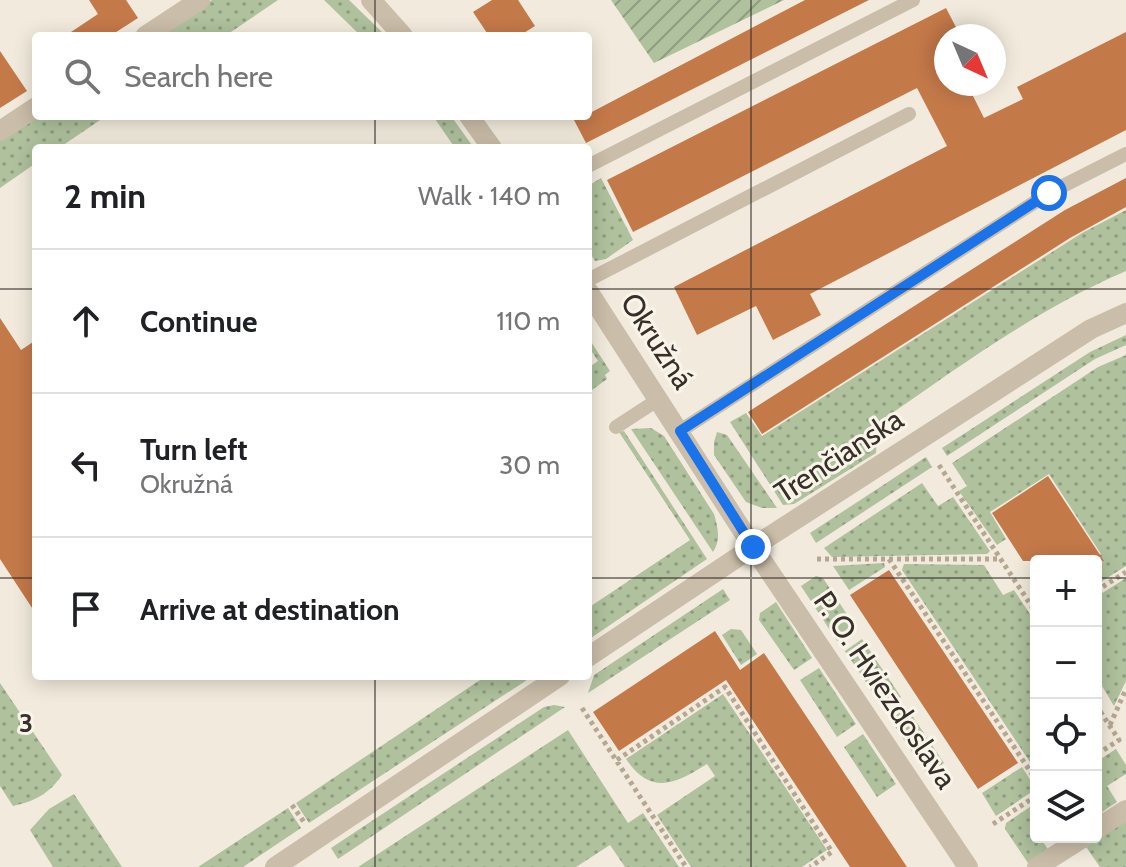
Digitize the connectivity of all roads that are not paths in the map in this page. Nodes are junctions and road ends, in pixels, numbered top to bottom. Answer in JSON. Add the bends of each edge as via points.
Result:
{"nodes":[{"id":1,"x":200,"y":0,"type":"edge"},
{"id":2,"x":371,"y":0,"type":"edge"},
{"id":3,"x":913,"y":0,"type":"edge"},
{"id":4,"x":151,"y":32,"type":"edge"},
{"id":5,"x":399,"y":32,"type":"edge"},
{"id":6,"x":32,"y":110,"type":"edge"},
{"id":7,"x":909,"y":114,"type":"dead end"},
{"id":8,"x":472,"y":120,"type":"edge"},
{"id":9,"x":0,"y":131,"type":"edge"},
{"id":10,"x":489,"y":144,"type":"edge"},
{"id":11,"x":1126,"y":154,"type":"edge"},
{"id":12,"x":592,"y":164,"type":"edge"},
{"id":13,"x":592,"y":278,"type":"edge"},
{"id":14,"x":592,"y":297,"type":"edge"},
{"id":15,"x":1126,"y":313,"type":"edge"},
{"id":16,"x":659,"y":399,"type":"junction"},
{"id":17,"x":616,"y":427,"type":"dead end"},
{"id":18,"x":680,"y":431,"type":"junction"},
{"id":19,"x":753,"y":547,"type":"junction"},
{"id":20,"x":592,"y":654,"type":"edge"},
{"id":21,"x":554,"y":680,"type":"edge"},
{"id":22,"x":1126,"y":810,"type":"edge"},
{"id":23,"x":1102,"y":825,"type":"edge"},
{"id":24,"x":1075,"y":843,"type":"edge"},
{"id":25,"x":275,"y":867,"type":"edge"},
{"id":26,"x":968,"y":867,"type":"edge"},
{"id":27,"x":1037,"y":867,"type":"edge"}],
"edges":[{"from":1,"to":4,"type":"street"},
{"from":2,"to":5,"type":"street"},
{"from":3,"to":12,"type":"lane"},
{"from":6,"to":9,"type":"street"},
{"from":7,"to":13,"type":"lane"},
{"from":8,"to":10,"type":"street"},
{"from":11,"to":18,"type":"lane","via":[[1049,193]]},
{"from":14,"to":16,"type":"street","name":"Okružná"},
{"from":15,"to":19,"type":"street","name":"Trenčianska","via":[[1091,329]]},
{"from":16,"to":17,"type":"lane"},
{"from":16,"to":18,"type":"street","name":"Okružná"},
{"from":18,"to":19,"type":"street","name":"Okružná"},
{"from":19,"to":20,"type":"street","name":"Trenčianska"},
{"from":19,"to":26,"type":"street","name":"P. O. Hviezdoslava"},
{"from":21,"to":25,"type":"street"},
{"from":22,"to":23,"type":"street"},
{"from":24,"to":27,"type":"street"}]}
